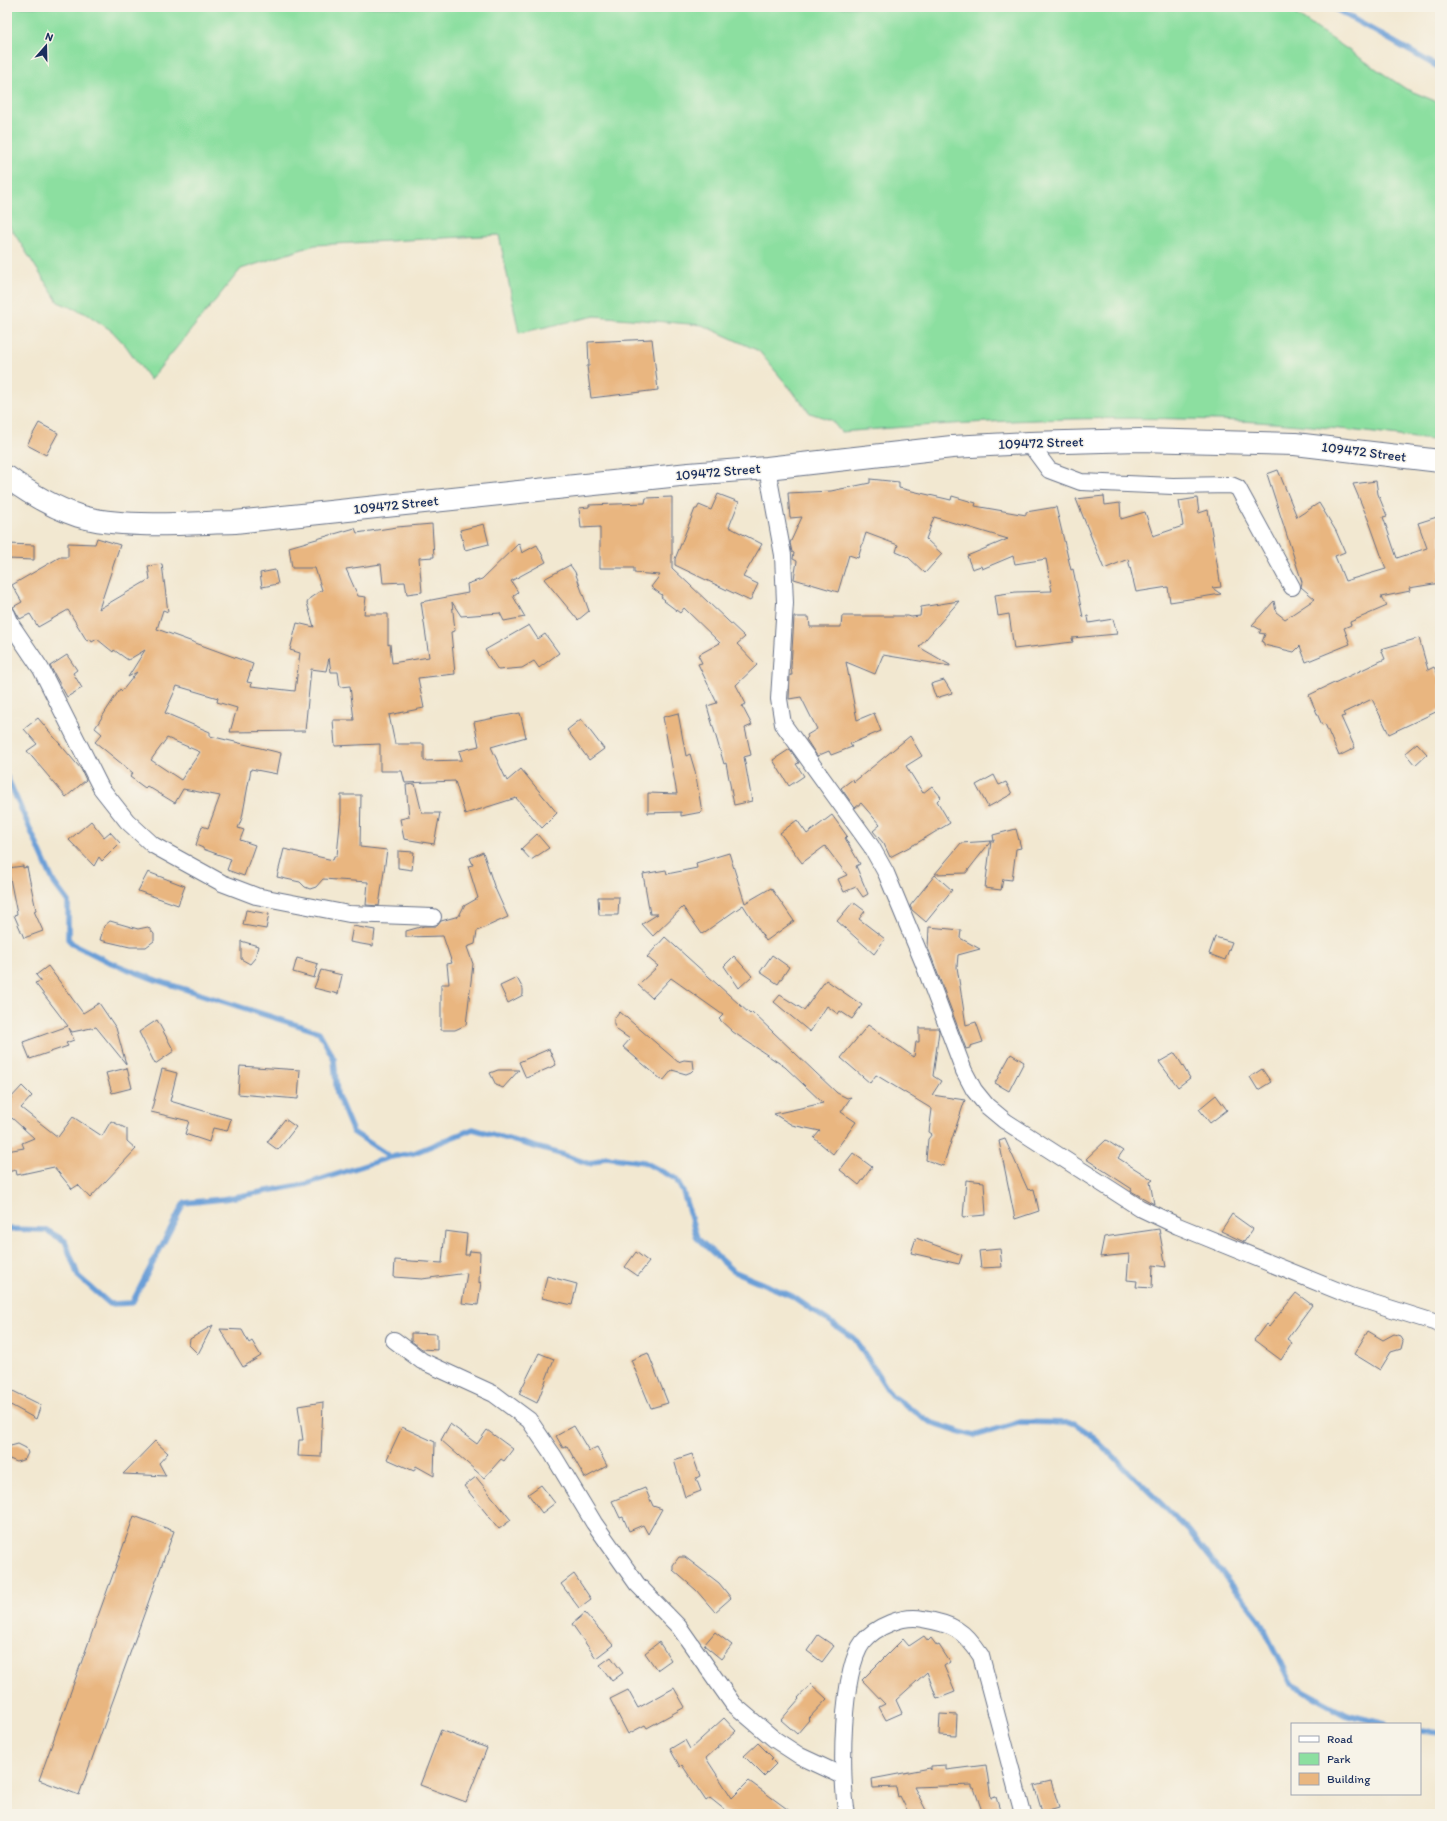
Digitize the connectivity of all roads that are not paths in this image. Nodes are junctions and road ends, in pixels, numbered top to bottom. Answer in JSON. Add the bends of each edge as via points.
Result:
{"nodes":[{"id":1,"x":1029,"y":443,"type":"junction"},
{"id":2,"x":1440,"y":461,"type":"edge"},
{"id":3,"x":767,"y":468,"type":"junction"},
{"id":4,"x":7,"y":477,"type":"edge"},
{"id":5,"x":1292,"y":587,"type":"dead end"},
{"id":6,"x":7,"y":614,"type":"edge"},
{"id":7,"x":433,"y":917,"type":"dead end"},
{"id":8,"x":1440,"y":1324,"type":"edge"},
{"id":9,"x":394,"y":1340,"type":"dead end"},
{"id":10,"x":843,"y":1776,"type":"junction"},
{"id":11,"x":847,"y":1814,"type":"edge"},
{"id":12,"x":1024,"y":1814,"type":"edge"}],
"edges":[{"from":1,"to":2,"type":"street","name":"109472 Street","via":[[1139,440],[1295,444]]},
{"from":1,"to":3,"type":"street","name":"109472 Street","via":[[952,447]]},
{"from":1,"to":5,"type":"street","via":[[1049,470],[1081,482],[1173,486],[1231,485],[1238,488]]},
{"from":3,"to":4,"type":"street","name":"109472 Street","via":[[235,522],[160,523],[120,522],[80,516],[47,502]]},
{"from":3,"to":8,"type":"street","via":[[783,555],[785,603],[779,699],[783,724],[871,846],[886,873],[964,1071],[974,1090],[987,1106],[1005,1121],[1140,1208],[1302,1278]]},
{"from":6,"to":7,"type":"street","via":[[12,626],[41,669],[101,788],[127,821],[153,845],[222,882],[256,896],[349,914]]},
{"from":9,"to":10,"type":"street","via":[[422,1361],[494,1394],[528,1420],[594,1523],[637,1584],[679,1627],[733,1704],[774,1739],[800,1756]]},
{"from":10,"to":11,"type":"street","via":[[843,1796]]},
{"from":10,"to":12,"type":"street","via":[[844,1721],[854,1661],[862,1642],[875,1629],[895,1622],[919,1618],[946,1623],[960,1630],[971,1640],[981,1656]]}]}
